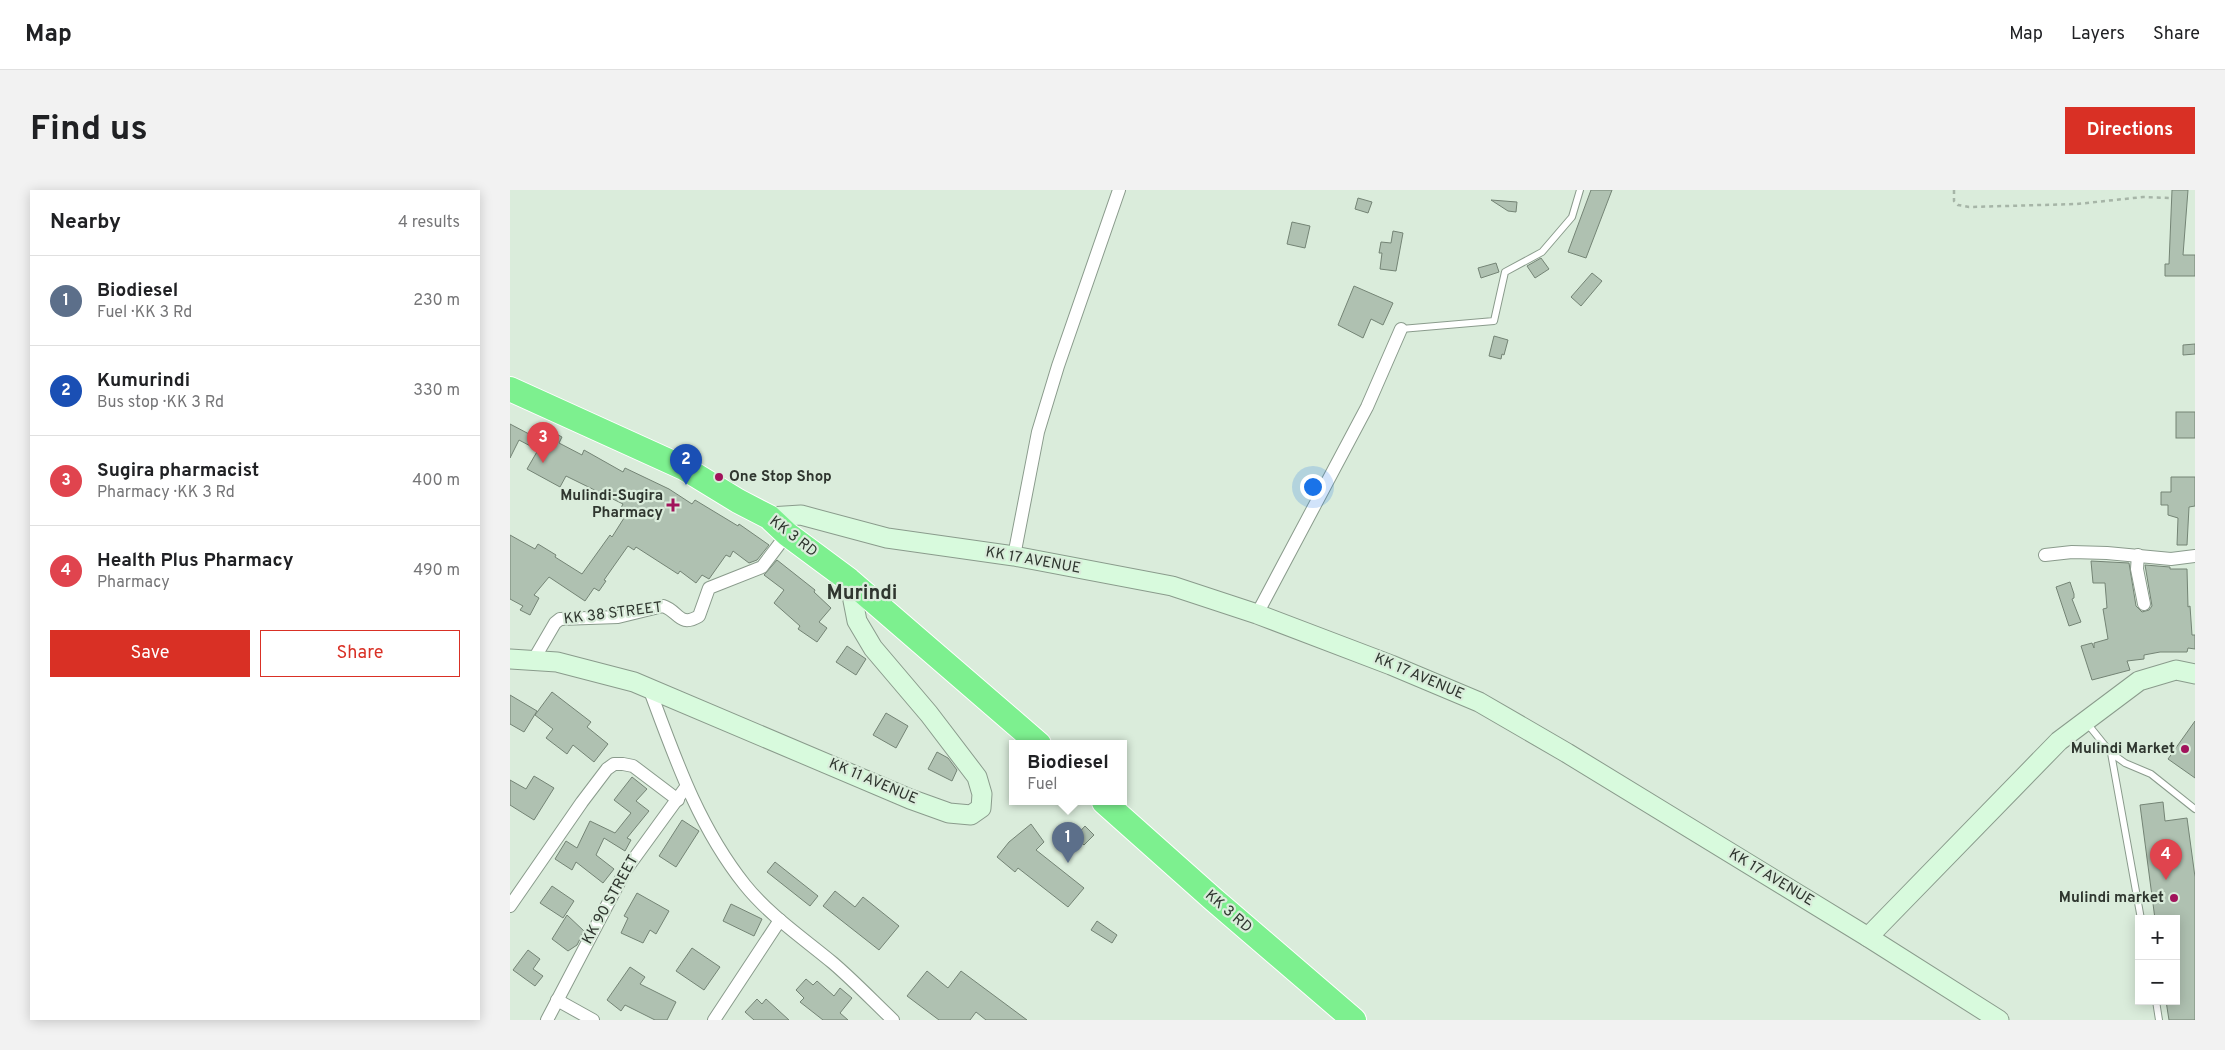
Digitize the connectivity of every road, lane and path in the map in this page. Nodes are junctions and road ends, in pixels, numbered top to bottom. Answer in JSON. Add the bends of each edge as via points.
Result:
{"nodes":[{"id":1,"x":1119,"y":190,"type":"edge"},
{"id":2,"x":1580,"y":190,"type":"edge"},
{"id":3,"x":1954,"y":190,"type":"edge"},
{"id":4,"x":2169,"y":198,"type":"dead end"},
{"id":5,"x":1402,"y":329,"type":"joint"},
{"id":6,"x":510,"y":389,"type":"edge"},
{"id":7,"x":769,"y":517,"type":"junction"},
{"id":8,"x":787,"y":534,"type":"junction"},
{"id":9,"x":2045,"y":555,"type":"dead end"},
{"id":10,"x":2138,"y":555,"type":"junction"},
{"id":11,"x":1014,"y":556,"type":"junction"},
{"id":12,"x":2195,"y":556,"type":"edge"},
{"id":13,"x":849,"y":580,"type":"junction"},
{"id":14,"x":2144,"y":604,"type":"dead end"},
{"id":15,"x":1257,"y":614,"type":"junction"},
{"id":16,"x":510,"y":659,"type":"edge"},
{"id":17,"x":534,"y":659,"type":"junction"},
{"id":18,"x":2195,"y":674,"type":"edge"},
{"id":19,"x":649,"y":688,"type":"junction"},
{"id":20,"x":2085,"y":721,"type":"junction"},
{"id":21,"x":1034,"y":740,"type":"edge"},
{"id":22,"x":2111,"y":753,"type":"junction"},
{"id":23,"x":686,"y":788,"type":"junction"},
{"id":24,"x":678,"y":800,"type":"junction"},
{"id":25,"x":1107,"y":805,"type":"edge"},
{"id":26,"x":2195,"y":809,"type":"edge"},
{"id":27,"x":510,"y":906,"type":"edge"},
{"id":28,"x":2140,"y":915,"type":"edge"},
{"id":29,"x":780,"y":920,"type":"junction"},
{"id":30,"x":1868,"y":937,"type":"junction"},
{"id":31,"x":558,"y":1000,"type":"junction"},
{"id":32,"x":2157,"y":1005,"type":"edge"},
{"id":33,"x":547,"y":1020,"type":"edge"},
{"id":34,"x":593,"y":1020,"type":"edge"},
{"id":35,"x":714,"y":1020,"type":"edge"},
{"id":36,"x":894,"y":1020,"type":"edge"},
{"id":37,"x":1354,"y":1020,"type":"edge"},
{"id":38,"x":1999,"y":1020,"type":"edge"},
{"id":39,"x":2159,"y":1020,"type":"edge"}],
"edges":[{"from":1,"to":11,"type":"street","via":[[1038,432]]},
{"from":2,"to":5,"type":"lane","via":[[1572,217],[1542,252],[1505,272],[1494,321]]},
{"from":3,"to":4,"type":"path","via":[[1954,202],[1958,206],[2077,204],[2143,197]]},
{"from":5,"to":15,"type":"street","via":[[1367,407]]},
{"from":6,"to":7,"type":"highway","name":"KK 3 RD","via":[[684,468]]},
{"from":7,"to":8,"type":"highway","name":"KK 3 RD"},
{"from":7,"to":11,"type":"street","name":"KK 17 AVENUE","via":[[800,515],[887,538]]},
{"from":8,"to":13,"type":"highway","name":"KK 3 RD"},
{"from":8,"to":17,"type":"street","name":"KK 38 STREET","via":[[762,567],[709,588],[700,616],[692,620],[680,619],[663,606],[618,617],[560,619]]},
{"from":9,"to":10,"type":"street","via":[[2072,552]]},
{"from":10,"to":12,"type":"street","via":[[2171,559]]},
{"from":10,"to":14,"type":"street","via":[[2137,569]]},
{"from":11,"to":15,"type":"street","name":"KK 17 AVENUE","via":[[1172,586]]},
{"from":13,"to":19,"type":"street","name":"KK 11 AVENUE","via":[[857,621],[873,648],[977,777],[982,794],[981,808],[971,815],[949,813],[910,799]]},
{"from":13,"to":21,"type":"highway","name":"KK 3 RD"},
{"from":15,"to":30,"type":"street","name":"KK 17 AVENUE","via":[[1391,664],[1480,702]]},
{"from":16,"to":17,"type":"street","name":"KK 11 AVENUE"},
{"from":17,"to":19,"type":"street","name":"KK 11 AVENUE","via":[[600,672]]},
{"from":18,"to":20,"type":"street","via":[[2176,670],[2139,681]]},
{"from":19,"to":23,"type":"street"},
{"from":20,"to":22,"type":"lane"},
{"from":20,"to":30,"type":"street","via":[[2059,741]]},
{"from":22,"to":26,"type":"lane","via":[[2151,774]]},
{"from":22,"to":28,"type":"lane"},
{"from":23,"to":24,"type":"street","name":"KK 90 STREET"},
{"from":23,"to":29,"type":"street","via":[[713,839],[745,885]]},
{"from":24,"to":27,"type":"street","via":[[632,766],[614,764],[582,802]]},
{"from":24,"to":31,"type":"street","name":"KK 90 STREET","via":[[625,871]]},
{"from":25,"to":37,"type":"highway","name":"KK 3 RD"},
{"from":29,"to":35,"type":"street"},
{"from":29,"to":36,"type":"street"},
{"from":30,"to":38,"type":"street","name":"KK 17 AVENUE"},
{"from":31,"to":33,"type":"street","name":"KK 90 STREET"},
{"from":31,"to":34,"type":"street"},
{"from":32,"to":39,"type":"lane"}]}
